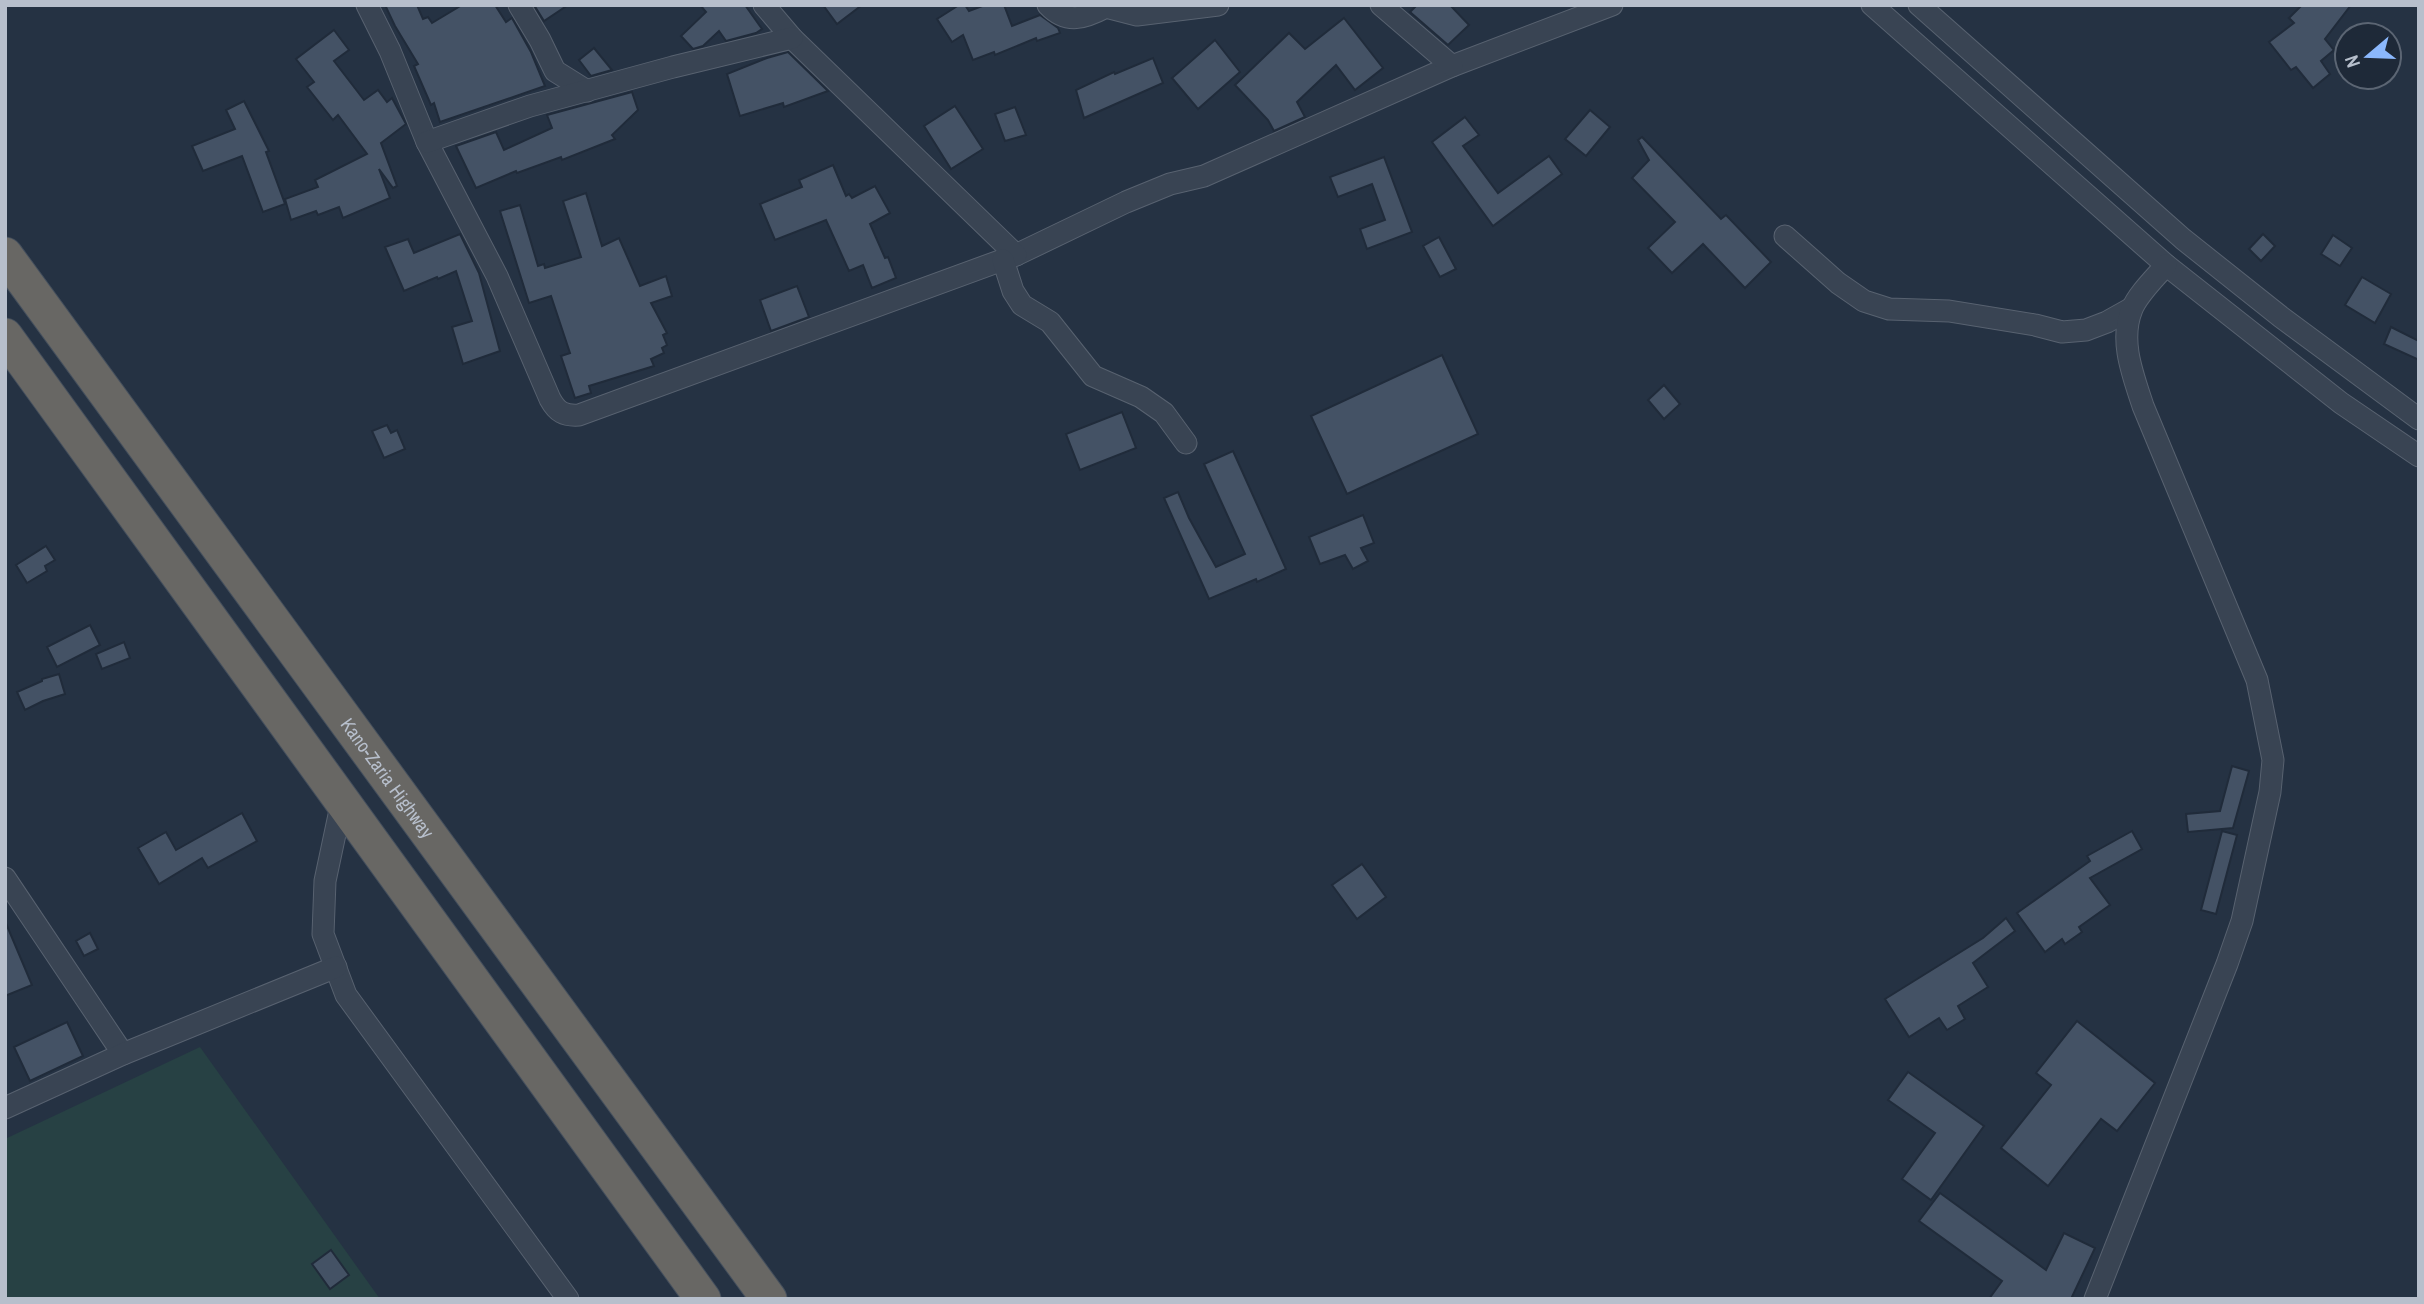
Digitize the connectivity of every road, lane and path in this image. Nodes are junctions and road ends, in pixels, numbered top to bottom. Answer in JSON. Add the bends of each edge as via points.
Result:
{"nodes":[{"id":1,"x":367,"y":5,"type":"edge"},
{"id":2,"x":519,"y":5,"type":"edge"},
{"id":3,"x":764,"y":5,"type":"edge"},
{"id":4,"x":1048,"y":5,"type":"edge"},
{"id":5,"x":1218,"y":5,"type":"edge"},
{"id":6,"x":1381,"y":5,"type":"edge"},
{"id":7,"x":1612,"y":5,"type":"edge"},
{"id":8,"x":1872,"y":5,"type":"edge"},
{"id":9,"x":1919,"y":5,"type":"edge"},
{"id":10,"x":792,"y":38,"type":"junction"},
{"id":11,"x":1452,"y":66,"type":"junction"},
{"id":12,"x":587,"y":91,"type":"junction"},
{"id":13,"x":427,"y":142,"type":"junction"},
{"id":14,"x":2103,"y":168,"type":"junction"},
{"id":15,"x":2081,"y":190,"type":"junction"},
{"id":16,"x":1785,"y":236,"type":"dead end"},
{"id":17,"x":5,"y":255,"type":"edge"},
{"id":18,"x":1009,"y":257,"type":"junction"},
{"id":19,"x":2165,"y":265,"type":"junction"},
{"id":20,"x":2132,"y":308,"type":"junction"},
{"id":21,"x":5,"y":336,"type":"edge"},
{"id":22,"x":2419,"y":419,"type":"edge"},
{"id":23,"x":1186,"y":443,"type":"dead end"},
{"id":24,"x":2419,"y":456,"type":"edge"},
{"id":25,"x":342,"y":800,"type":"junction"},
{"id":26,"x":5,"y":877,"type":"edge"},
{"id":27,"x":336,"y":968,"type":"junction"},
{"id":28,"x":123,"y":1054,"type":"junction"},
{"id":29,"x":5,"y":1108,"type":"edge"},
{"id":30,"x":568,"y":1299,"type":"edge"},
{"id":31,"x":703,"y":1299,"type":"edge"},
{"id":32,"x":769,"y":1299,"type":"edge"},
{"id":33,"x":2095,"y":1299,"type":"edge"}],
"edges":[{"from":1,"to":13,"type":"street"},
{"from":2,"to":12,"type":"street","via":[[555,71]]},
{"from":3,"to":10,"type":"street"},
{"from":4,"to":5,"type":"street","via":[[1057,14],[1084,19],[1106,8],[1137,15]]},
{"from":6,"to":11,"type":"street"},
{"from":7,"to":11,"type":"street"},
{"from":8,"to":15,"type":"street"},
{"from":9,"to":14,"type":"street"},
{"from":10,"to":12,"type":"street"},
{"from":10,"to":18,"type":"street"},
{"from":11,"to":18,"type":"street","via":[[1204,176],[1126,202]]},
{"from":12,"to":13,"type":"street"},
{"from":13,"to":18,"type":"street","via":[[497,276],[554,408],[570,416]]},
{"from":14,"to":15,"type":"street"},
{"from":14,"to":22,"type":"street","via":[[2194,248]]},
{"from":15,"to":19,"type":"street"},
{"from":16,"to":20,"type":"street","via":[[1838,283],[1864,301],[1889,309],[1949,311],[2062,332],[2087,330]]},
{"from":17,"to":32,"type":"highway","name":"Kano-Zaria Highway"},
{"from":18,"to":23,"type":"street","via":[[1013,291],[1022,305],[1050,322],[1093,376],[1141,397],[1164,413]]},
{"from":19,"to":20,"type":"street"},
{"from":19,"to":24,"type":"street","via":[[2341,403]]},
{"from":20,"to":33,"type":"street","via":[[2126,337],[2131,368],[2257,680],[2273,760],[2242,921]]},
{"from":21,"to":25,"type":"highway"},
{"from":25,"to":27,"type":"street","via":[[325,881],[323,934]]},
{"from":25,"to":31,"type":"highway"},
{"from":26,"to":28,"type":"street"},
{"from":27,"to":28,"type":"street"},
{"from":27,"to":30,"type":"street","via":[[346,995]]},
{"from":28,"to":29,"type":"street"}]}
